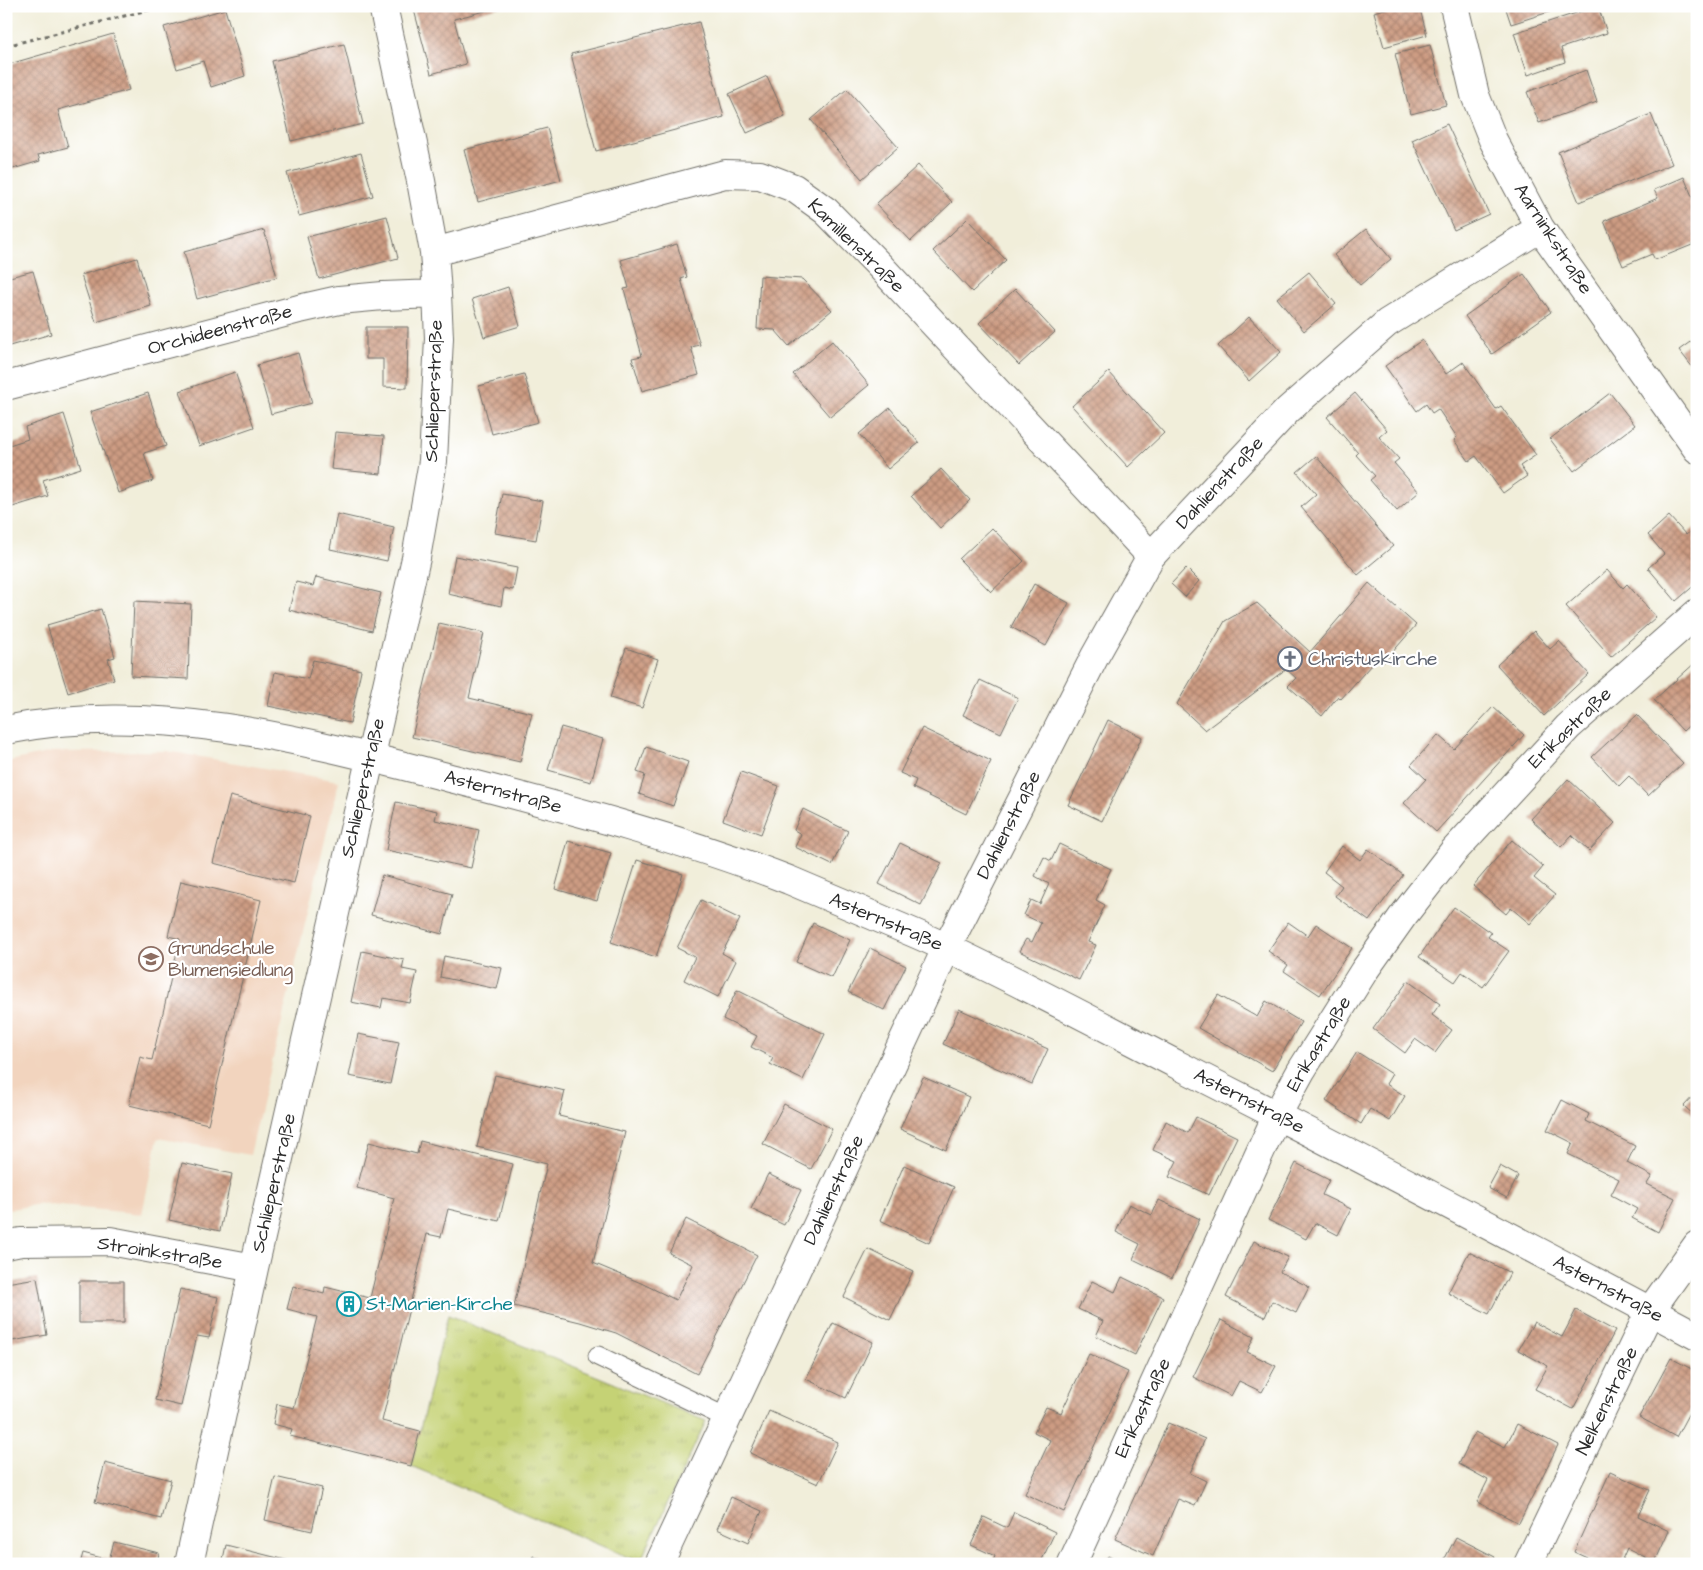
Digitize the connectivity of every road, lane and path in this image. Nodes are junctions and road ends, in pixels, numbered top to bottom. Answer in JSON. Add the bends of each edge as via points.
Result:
{"nodes":[{"id":1,"x":164,"y":6,"type":"edge"},
{"id":2,"x":383,"y":6,"type":"edge"},
{"id":3,"x":1454,"y":6,"type":"edge"},
{"id":4,"x":6,"y":46,"type":"edge"},
{"id":5,"x":1540,"y":228,"type":"junction"},
{"id":6,"x":434,"y":252,"type":"junction"},
{"id":7,"x":437,"y":294,"type":"junction"},
{"id":8,"x":6,"y":386,"type":"edge"},
{"id":9,"x":1697,"y":449,"type":"edge"},
{"id":10,"x":1151,"y":556,"type":"junction"},
{"id":11,"x":1697,"y":613,"type":"edge"},
{"id":12,"x":6,"y":730,"type":"edge"},
{"id":13,"x":370,"y":757,"type":"junction"},
{"id":14,"x":947,"y":948,"type":"junction"},
{"id":15,"x":1277,"y":1115,"type":"junction"},
{"id":16,"x":6,"y":1245,"type":"edge"},
{"id":17,"x":1697,"y":1245,"type":"edge"},
{"id":18,"x":254,"y":1268,"type":"junction"},
{"id":19,"x":1650,"y":1311,"type":"junction"},
{"id":20,"x":1697,"y":1336,"type":"edge"},
{"id":21,"x":598,"y":1356,"type":"dead end"},
{"id":22,"x":727,"y":1418,"type":"junction"},
{"id":23,"x":189,"y":1564,"type":"edge"},
{"id":24,"x":659,"y":1564,"type":"edge"},
{"id":25,"x":1072,"y":1564,"type":"edge"},
{"id":26,"x":1528,"y":1564,"type":"edge"}],
"edges":[{"from":1,"to":4,"type":"path"},
{"from":2,"to":6,"type":"street","name":"Schlieperstraße","via":[[422,181]]},
{"from":3,"to":5,"type":"street","name":"Aarninkstraße","via":[[1479,104],[1493,140]]},
{"from":5,"to":9,"type":"street","name":"Aarninkstraße"},
{"from":5,"to":10,"type":"street","name":"Dahlienstraße","via":[[1387,323],[1288,410]]},
{"from":6,"to":7,"type":"street","name":"Schlieperstraße"},
{"from":6,"to":10,"type":"street","name":"Kamillenstraße","via":[[725,174],[760,175],[794,188],[826,211],[878,264]]},
{"from":7,"to":8,"type":"street","name":"Orchideenstraße","via":[[339,300]]},
{"from":7,"to":13,"type":"street","name":"Schlieperstraße","via":[[439,338],[433,461],[416,558]]},
{"from":10,"to":14,"type":"street","name":"Dahlienstraße","via":[[1095,656]]},
{"from":11,"to":15,"type":"street","name":"Erikastraße","via":[[1568,726],[1453,852],[1364,971]]},
{"from":12,"to":13,"type":"street","name":"Asternstraße","via":[[58,722],[132,719],[202,725],[271,736]]},
{"from":13,"to":14,"type":"street","name":"Asternstraße","via":[[644,830],[705,850],[789,880]]},
{"from":13,"to":18,"type":"street","name":"Schlieperstraße"},
{"from":14,"to":15,"type":"street","name":"Asternstraße"},
{"from":14,"to":22,"type":"street","name":"Dahlienstraße"},
{"from":15,"to":19,"type":"street","name":"Asternstraße"},
{"from":15,"to":25,"type":"street","name":"Erikastraße"},
{"from":16,"to":18,"type":"street","name":"Stroinkstraße","via":[[21,1242],[110,1242]]},
{"from":17,"to":19,"type":"street","name":"Nelkenstraße"},
{"from":18,"to":23,"type":"street","name":"Schlieperstraße"},
{"from":19,"to":20,"type":"street","name":"Asternstraße"},
{"from":19,"to":26,"type":"street","name":"Nelkenstraße"},
{"from":21,"to":22,"type":"lane"},
{"from":22,"to":24,"type":"street","name":"Dahlienstraße"}]}
